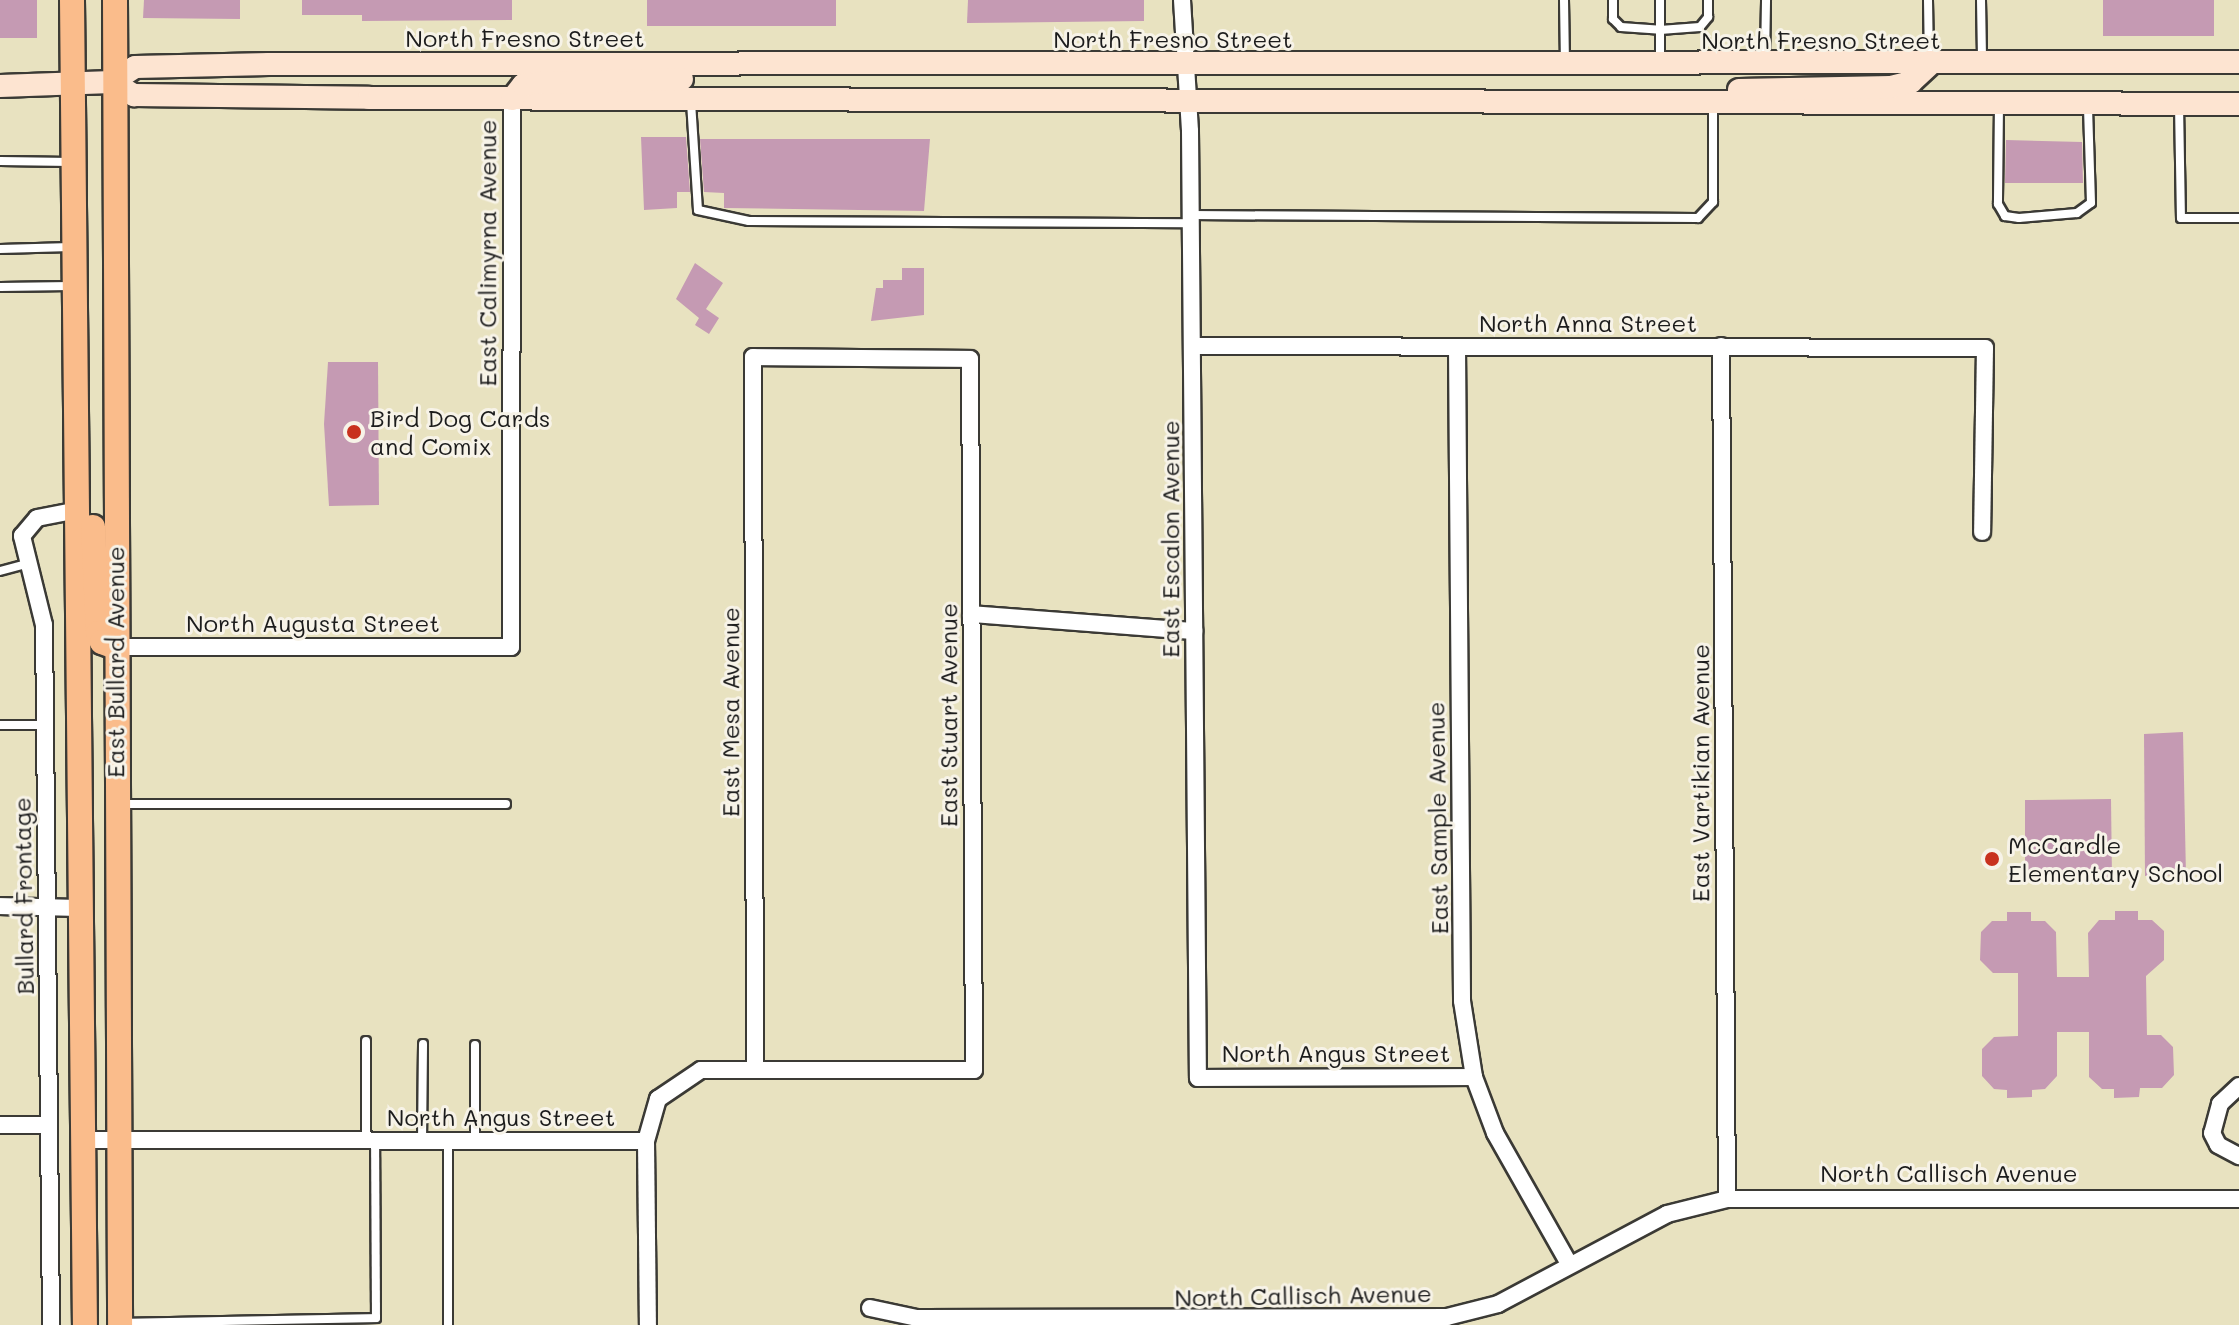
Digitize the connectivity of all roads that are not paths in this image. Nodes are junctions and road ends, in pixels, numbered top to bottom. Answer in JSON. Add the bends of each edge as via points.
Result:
{"nodes":[{"id":1,"x":72,"y":0,"type":"edge"},
{"id":2,"x":115,"y":0,"type":"edge"},
{"id":3,"x":1182,"y":0,"type":"edge"},
{"id":4,"x":1564,"y":0,"type":"edge"},
{"id":5,"x":1613,"y":0,"type":"edge"},
{"id":6,"x":1660,"y":0,"type":"edge"},
{"id":7,"x":1708,"y":0,"type":"edge"},
{"id":8,"x":1766,"y":0,"type":"edge"},
{"id":9,"x":1928,"y":0,"type":"edge"},
{"id":10,"x":1981,"y":0,"type":"edge"},
{"id":11,"x":1660,"y":30,"type":"junction"},
{"id":12,"x":2239,"y":62,"type":"edge"},
{"id":13,"x":708,"y":65,"type":"junction"},
{"id":14,"x":1184,"y":65,"type":"junction"},
{"id":15,"x":1929,"y":65,"type":"junction"},
{"id":16,"x":1982,"y":65,"type":"junction"},
{"id":17,"x":1565,"y":66,"type":"junction"},
{"id":18,"x":1660,"y":66,"type":"junction"},
{"id":19,"x":1765,"y":66,"type":"junction"},
{"id":20,"x":112,"y":82,"type":"junction"},
{"id":21,"x":73,"y":84,"type":"junction"},
{"id":22,"x":0,"y":86,"type":"edge"},
{"id":23,"x":512,"y":99,"type":"junction"},
{"id":24,"x":691,"y":99,"type":"junction"},
{"id":25,"x":1188,"y":100,"type":"junction"},
{"id":26,"x":1713,"y":103,"type":"junction"},
{"id":27,"x":1999,"y":104,"type":"junction"},
{"id":28,"x":2088,"y":104,"type":"junction"},
{"id":29,"x":2179,"y":104,"type":"junction"},
{"id":30,"x":2239,"y":104,"type":"edge"},
{"id":31,"x":0,"y":161,"type":"edge"},
{"id":32,"x":74,"y":162,"type":"junction"},
{"id":33,"x":2239,"y":218,"type":"edge"},
{"id":34,"x":1191,"y":219,"type":"junction"},
{"id":35,"x":75,"y":247,"type":"junction"},
{"id":36,"x":0,"y":249,"type":"edge"},
{"id":37,"x":76,"y":286,"type":"junction"},
{"id":38,"x":0,"y":287,"type":"edge"},
{"id":39,"x":1192,"y":346,"type":"junction"},
{"id":40,"x":1721,"y":346,"type":"junction"},
{"id":41,"x":1457,"y":347,"type":"junction"},
{"id":42,"x":753,"y":357,"type":"joint"},
{"id":43,"x":78,"y":510,"type":"junction"},
{"id":44,"x":1982,"y":532,"type":"dead end"},
{"id":45,"x":27,"y":564,"type":"junction"},
{"id":46,"x":0,"y":571,"type":"edge"},
{"id":47,"x":971,"y":614,"type":"junction"},
{"id":48,"x":1194,"y":631,"type":"junction"},
{"id":49,"x":115,"y":647,"type":"junction"},
{"id":50,"x":511,"y":647,"type":"joint"},
{"id":51,"x":0,"y":725,"type":"edge"},
{"id":52,"x":45,"y":725,"type":"junction"},
{"id":53,"x":116,"y":804,"type":"junction"},
{"id":54,"x":506,"y":804,"type":"dead end"},
{"id":55,"x":0,"y":906,"type":"edge"},
{"id":56,"x":47,"y":907,"type":"junction"},
{"id":57,"x":81,"y":908,"type":"junction"},
{"id":58,"x":366,"y":1041,"type":"dead end"},
{"id":59,"x":423,"y":1044,"type":"dead end"},
{"id":60,"x":475,"y":1045,"type":"dead end"},
{"id":61,"x":755,"y":1067,"type":"junction"},
{"id":62,"x":974,"y":1070,"type":"joint"},
{"id":63,"x":1474,"y":1077,"type":"junction"},
{"id":64,"x":1198,"y":1078,"type":"joint"},
{"id":65,"x":2239,"y":1086,"type":"edge"},
{"id":66,"x":0,"y":1125,"type":"edge"},
{"id":67,"x":49,"y":1125,"type":"junction"},
{"id":68,"x":83,"y":1140,"type":"junction"},
{"id":69,"x":119,"y":1141,"type":"junction"},
{"id":70,"x":646,"y":1141,"type":"junction"},
{"id":71,"x":370,"y":1142,"type":"junction"},
{"id":72,"x":422,"y":1142,"type":"junction"},
{"id":73,"x":448,"y":1142,"type":"junction"},
{"id":74,"x":475,"y":1142,"type":"junction"},
{"id":75,"x":2239,"y":1156,"type":"edge"},
{"id":76,"x":1727,"y":1199,"type":"junction"},
{"id":77,"x":2239,"y":1199,"type":"edge"},
{"id":78,"x":1569,"y":1264,"type":"junction"},
{"id":79,"x":870,"y":1308,"type":"dead end"},
{"id":80,"x":1164,"y":1322,"type":"edge"},
{"id":81,"x":1395,"y":1323,"type":"edge"},
{"id":82,"x":120,"y":1324,"type":"edge"},
{"id":83,"x":51,"y":1325,"type":"edge"},
{"id":84,"x":85,"y":1325,"type":"edge"},
{"id":85,"x":448,"y":1325,"type":"edge"},
{"id":86,"x":648,"y":1325,"type":"edge"}],
"edges":[{"from":1,"to":21,"type":"main road","name":"East Bullard Avenue"},
{"from":2,"to":20,"type":"main road","name":"East Bullard Avenue"},
{"from":3,"to":14,"type":"street","name":"East Escalon Avenue"},
{"from":4,"to":17,"type":"lane"},
{"from":5,"to":11,"type":"lane","via":[[1613,19],[1627,29]]},
{"from":6,"to":11,"type":"lane"},
{"from":7,"to":11,"type":"lane","via":[[1708,17],[1693,29]]},
{"from":8,"to":19,"type":"lane"},
{"from":9,"to":15,"type":"lane"},
{"from":10,"to":16,"type":"lane"},
{"from":11,"to":18,"type":"lane"},
{"from":12,"to":16,"type":"main road","name":"North Fresno Street"},
{"from":13,"to":14,"type":"main road","name":"North Fresno Street"},
{"from":13,"to":20,"type":"main road","name":"North Fresno Street","via":[[135,67]]},
{"from":13,"to":23,"type":"main road","via":[[702,75],[688,79],[523,85]]},
{"from":14,"to":17,"type":"main road","name":"North Fresno Street"},
{"from":14,"to":25,"type":"street","name":"East Escalon Avenue"},
{"from":15,"to":16,"type":"main road","name":"North Fresno Street"},
{"from":15,"to":19,"type":"main road","name":"North Fresno Street"},
{"from":15,"to":26,"type":"main road","via":[[1911,82],[1891,87],[1765,87],[1733,91]]},
{"from":17,"to":18,"type":"main road","name":"North Fresno Street"},
{"from":18,"to":19,"type":"main road","name":"North Fresno Street"},
{"from":20,"to":21,"type":"main road","name":"North Fresno Street"},
{"from":20,"to":23,"type":"main road","name":"North Fresno Street","via":[[134,95]]},
{"from":20,"to":49,"type":"main road","name":"East Bullard Avenue"},
{"from":21,"to":22,"type":"main road","name":"North Fresno Street"},
{"from":21,"to":32,"type":"main road","name":"East Bullard Avenue"},
{"from":23,"to":24,"type":"main road","name":"North Fresno Street"},
{"from":23,"to":50,"type":"street","name":"East Calimyrna Avenue"},
{"from":24,"to":25,"type":"main road","name":"North Fresno Street"},
{"from":24,"to":34,"type":"lane","via":[[698,210],[749,221]]},
{"from":25,"to":26,"type":"main road","name":"North Fresno Street"},
{"from":25,"to":34,"type":"street","name":"East Escalon Avenue"},
{"from":26,"to":27,"type":"main road","name":"North Fresno Street"},
{"from":26,"to":34,"type":"lane","via":[[1713,202],[1698,218]]},
{"from":27,"to":28,"type":"main road","name":"North Fresno Street"},
{"from":27,"to":28,"type":"lane","via":[[1998,204],[2005,216],[2019,218],[2077,213],[2091,203]]},
{"from":28,"to":29,"type":"main road","name":"North Fresno Street"},
{"from":29,"to":30,"type":"main road","name":"North Fresno Street"},
{"from":29,"to":33,"type":"lane","via":[[2181,218]]},
{"from":31,"to":32,"type":"lane"},
{"from":32,"to":35,"type":"main road","name":"East Bullard Avenue"},
{"from":34,"to":39,"type":"street","name":"East Escalon Avenue"},
{"from":35,"to":36,"type":"lane"},
{"from":35,"to":37,"type":"main road","name":"East Bullard Avenue"},
{"from":37,"to":38,"type":"lane"},
{"from":37,"to":43,"type":"main road","name":"East Bullard Avenue"},
{"from":39,"to":41,"type":"street","name":"North Anna Street"},
{"from":39,"to":48,"type":"street","name":"East Escalon Avenue"},
{"from":40,"to":41,"type":"street","name":"North Anna Street"},
{"from":40,"to":44,"type":"street","name":"North Anna Street","via":[[1985,348]]},
{"from":40,"to":76,"type":"street","name":"East Vartikian Avenue"},
{"from":41,"to":63,"type":"street","name":"East Sample Avenue","via":[[1462,1001]]},
{"from":42,"to":47,"type":"street","name":"East Stuart Avenue","via":[[970,359]]},
{"from":42,"to":61,"type":"street","name":"East Mesa Avenue"},
{"from":43,"to":45,"type":"street","name":"Bullard Frontage","via":[[28,524],[22,536]]},
{"from":43,"to":49,"type":"main road","via":[[95,529],[98,633],[102,642]]},
{"from":43,"to":57,"type":"main road","name":"East Bullard Avenue"},
{"from":45,"to":46,"type":"lane"},
{"from":45,"to":52,"type":"street","name":"Bullard Frontage","via":[[44,625]]},
{"from":47,"to":48,"type":"street"},
{"from":47,"to":62,"type":"street","name":"East Stuart Avenue"},
{"from":48,"to":64,"type":"street","name":"East Escalon Avenue"},
{"from":49,"to":50,"type":"street","name":"North Augusta Street"},
{"from":49,"to":53,"type":"main road","name":"East Bullard Avenue"},
{"from":51,"to":52,"type":"lane"},
{"from":52,"to":56,"type":"street","name":"Bullard Frontage"},
{"from":53,"to":54,"type":"lane"},
{"from":53,"to":69,"type":"main road","name":"East Bullard Avenue"},
{"from":55,"to":56,"type":"street"},
{"from":56,"to":57,"type":"street"},
{"from":56,"to":67,"type":"street","name":"Bullard Frontage"},
{"from":57,"to":68,"type":"main road","name":"East Bullard Avenue"},
{"from":58,"to":71,"type":"lane"},
{"from":59,"to":72,"type":"lane"},
{"from":60,"to":74,"type":"lane"},
{"from":61,"to":62,"type":"street","name":"North Angus Street"},
{"from":61,"to":70,"type":"street","name":"North Angus Street","via":[[701,1070],[686,1076],[658,1099]]},
{"from":63,"to":64,"type":"street","name":"North Angus Street"},
{"from":63,"to":78,"type":"street","name":"East Sample Avenue","via":[[1515,1176]]},
{"from":65,"to":75,"type":"street","via":[[2220,1104],[2212,1133],[2218,1145]]},
{"from":66,"to":67,"type":"street"},
{"from":67,"to":83,"type":"street","name":"Bullard Frontage"},
{"from":68,"to":69,"type":"street","name":"North Angus Street"},
{"from":68,"to":84,"type":"main road","name":"East Bullard Avenue"},
{"from":69,"to":71,"type":"street","name":"North Angus Street"},
{"from":69,"to":82,"type":"main road","name":"East Bullard Avenue"},
{"from":70,"to":74,"type":"street","name":"North Angus Street"},
{"from":70,"to":86,"type":"street"},
{"from":71,"to":72,"type":"street","name":"North Angus Street"},
{"from":71,"to":82,"type":"lane","via":[[376,1318]]},
{"from":72,"to":73,"type":"street","name":"North Angus Street"},
{"from":73,"to":74,"type":"street","name":"North Angus Street"},
{"from":73,"to":85,"type":"lane"},
{"from":76,"to":77,"type":"street","name":"North Callisch Avenue"},
{"from":76,"to":78,"type":"street","name":"North Callisch Avenue","via":[[1667,1214]]},
{"from":78,"to":81,"type":"street","name":"North Callisch Avenue","via":[[1498,1304]]},
{"from":79,"to":80,"type":"street","name":"North Callisch Avenue","via":[[917,1318]]},
{"from":80,"to":81,"type":"street","name":"North Callisch Avenue"}]}
